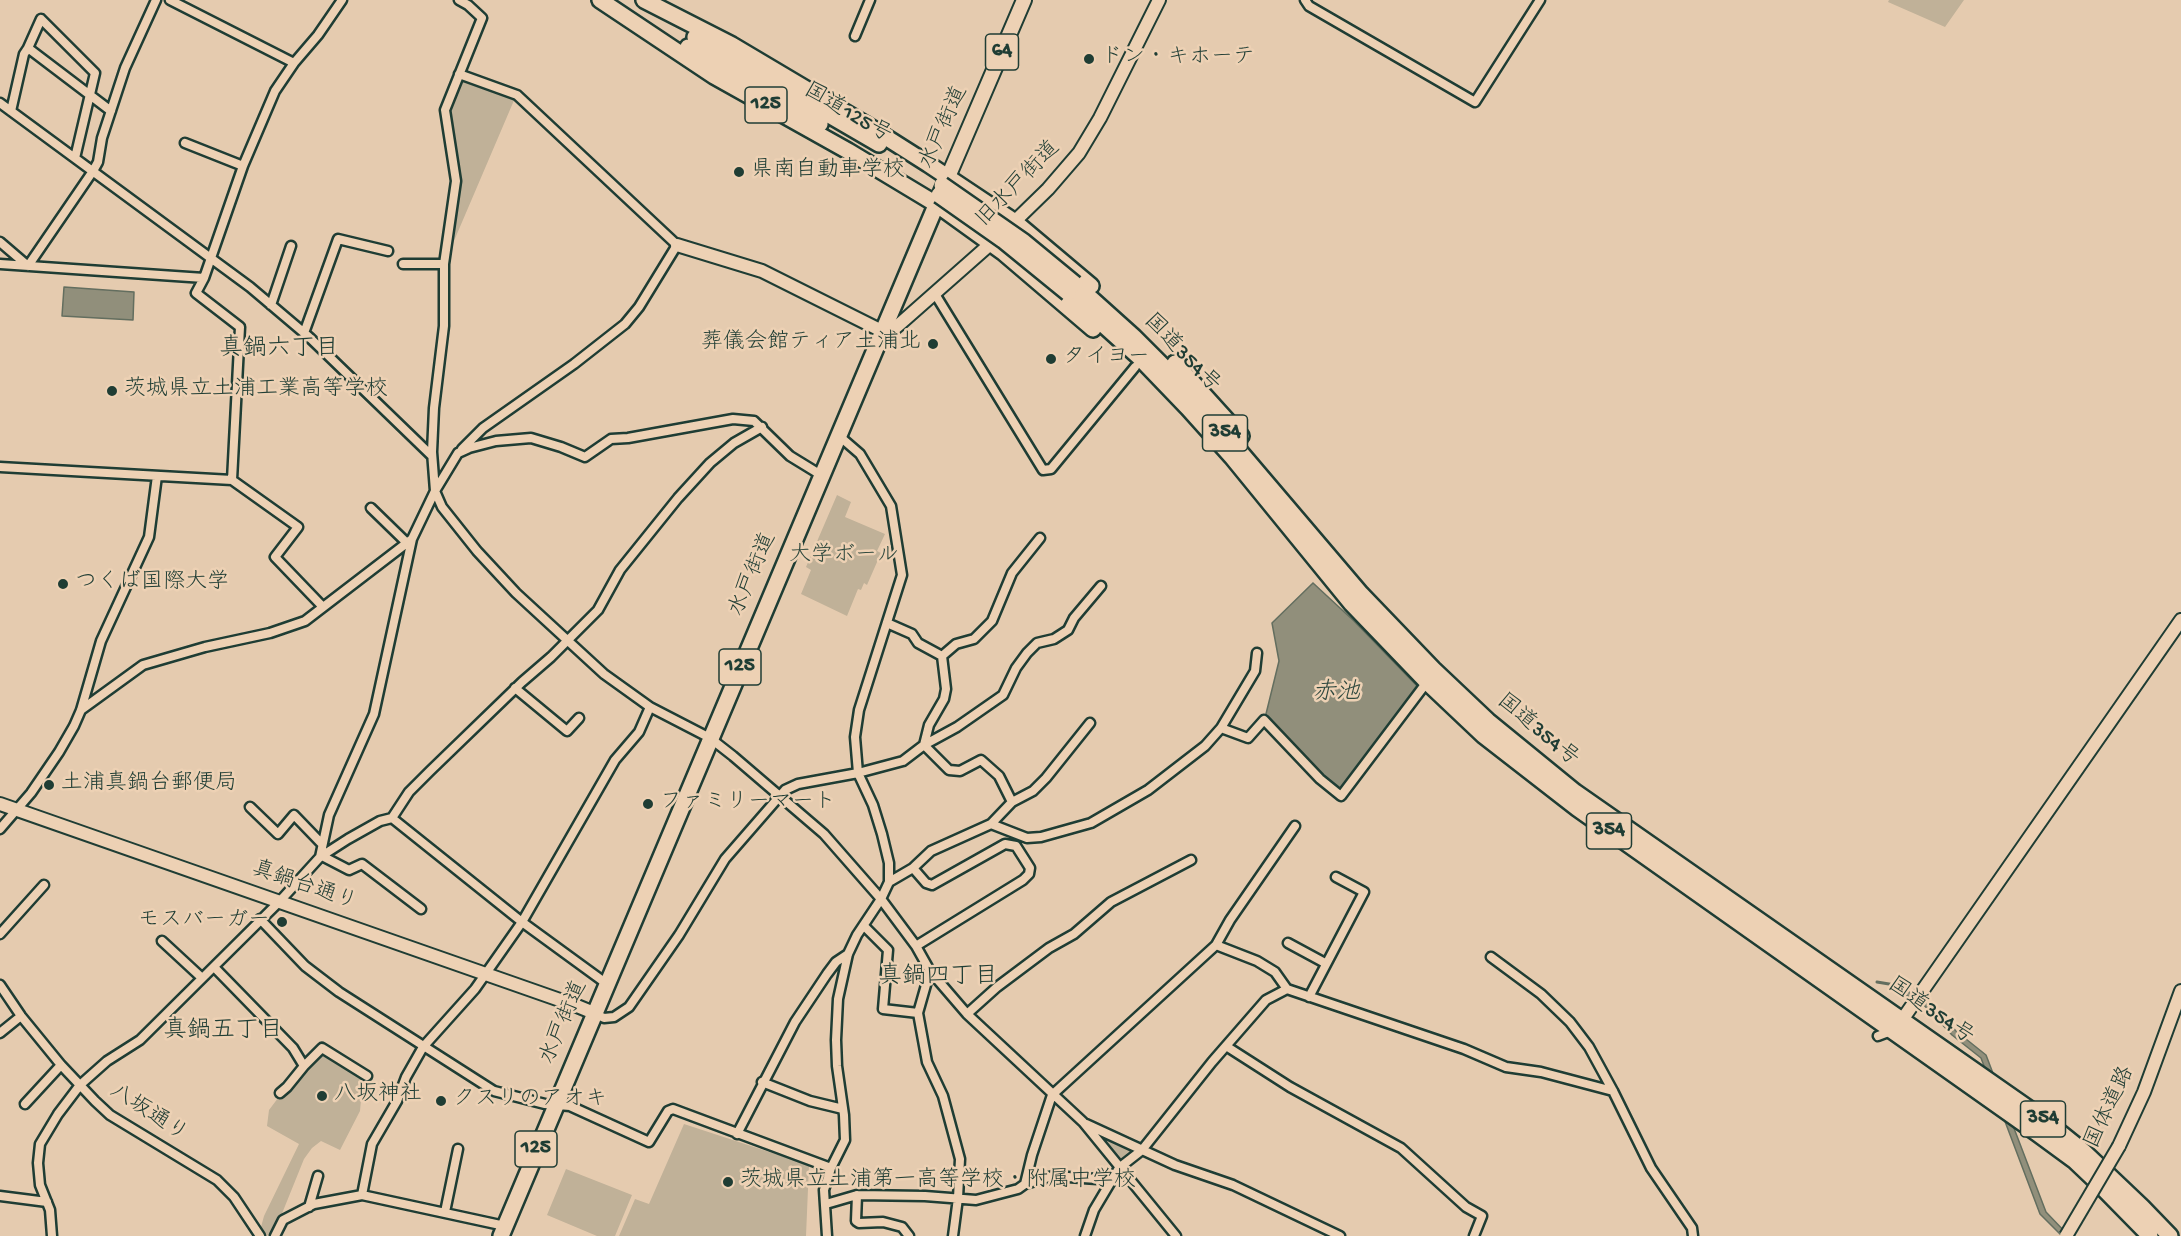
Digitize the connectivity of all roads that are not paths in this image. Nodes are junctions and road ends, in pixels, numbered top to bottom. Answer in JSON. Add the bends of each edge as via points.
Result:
{"nodes":[{"id":1,"x":156,"y":0,"type":"edge"},
{"id":2,"x":170,"y":0,"type":"edge"},
{"id":3,"x":342,"y":0,"type":"edge"},
{"id":4,"x":459,"y":0,"type":"edge"},
{"id":5,"x":600,"y":0,"type":"edge"},
{"id":6,"x":608,"y":0,"type":"edge"},
{"id":7,"x":633,"y":0,"type":"edge"},
{"id":8,"x":644,"y":0,"type":"edge"},
{"id":9,"x":870,"y":0,"type":"edge"},
{"id":10,"x":1024,"y":0,"type":"edge"},
{"id":11,"x":1159,"y":0,"type":"edge"},
{"id":12,"x":1305,"y":0,"type":"edge"},
{"id":13,"x":1540,"y":0,"type":"edge"},
{"id":14,"x":855,"y":36,"type":"dead end"},
{"id":15,"x":28,"y":48,"type":"junction"},
{"id":16,"x":294,"y":63,"type":"junction"},
{"id":17,"x":459,"y":75,"type":"junction"},
{"id":18,"x":89,"y":95,"type":"junction"},
{"id":19,"x":0,"y":103,"type":"edge"},
{"id":20,"x":11,"y":111,"type":"junction"},
{"id":21,"x":111,"y":111,"type":"junction"},
{"id":22,"x":864,"y":142,"type":"junction"},
{"id":23,"x":185,"y":143,"type":"dead end"},
{"id":24,"x":75,"y":158,"type":"junction"},
{"id":25,"x":243,"y":166,"type":"junction"},
{"id":26,"x":93,"y":171,"type":"junction"},
{"id":27,"x":941,"y":190,"type":"junction"},
{"id":28,"x":1015,"y":222,"type":"junction"},
{"id":29,"x":0,"y":242,"type":"edge"},
{"id":30,"x":991,"y":244,"type":"junction"},
{"id":31,"x":677,"y":245,"type":"junction"},
{"id":32,"x":291,"y":246,"type":"dead end"},
{"id":33,"x":388,"y":251,"type":"dead end"},
{"id":34,"x":211,"y":259,"type":"junction"},
{"id":35,"x":0,"y":264,"type":"edge"},
{"id":36,"x":403,"y":264,"type":"dead end"},
{"id":37,"x":444,"y":264,"type":"junction"},
{"id":38,"x":28,"y":266,"type":"junction"},
{"id":39,"x":204,"y":278,"type":"junction"},
{"id":40,"x":902,"y":285,"type":"junction"},
{"id":41,"x":935,"y":294,"type":"junction"},
{"id":42,"x":271,"y":305,"type":"junction"},
{"id":43,"x":919,"y":307,"type":"junction"},
{"id":44,"x":882,"y":331,"type":"junction"},
{"id":45,"x":304,"y":333,"type":"junction"},
{"id":46,"x":1135,"y":367,"type":"junction"},
{"id":47,"x":762,"y":427,"type":"junction"},
{"id":48,"x":838,"y":435,"type":"junction"},
{"id":49,"x":458,"y":453,"type":"junction"},
{"id":50,"x":432,"y":456,"type":"junction"},
{"id":51,"x":0,"y":467,"type":"edge"},
{"id":52,"x":157,"y":476,"type":"junction"},
{"id":53,"x":821,"y":476,"type":"junction"},
{"id":54,"x":232,"y":480,"type":"junction"},
{"id":55,"x":435,"y":491,"type":"junction"},
{"id":56,"x":371,"y":508,"type":"dead end"},
{"id":57,"x":1040,"y":538,"type":"dead end"},
{"id":58,"x":409,"y":541,"type":"junction"},
{"id":59,"x":1101,"y":586,"type":"dead end"},
{"id":60,"x":1356,"y":598,"type":"junction"},
{"id":61,"x":323,"y":608,"type":"junction"},
{"id":62,"x":2181,"y":620,"type":"edge"},
{"id":63,"x":886,"y":623,"type":"junction"},
{"id":64,"x":568,"y":641,"type":"junction"},
{"id":65,"x":1257,"y":653,"type":"dead end"},
{"id":66,"x":942,"y":656,"type":"junction"},
{"id":67,"x":1426,"y":682,"type":"junction"},
{"id":68,"x":515,"y":688,"type":"junction"},
{"id":69,"x":650,"y":707,"type":"junction"},
{"id":70,"x":81,"y":710,"type":"junction"},
{"id":71,"x":579,"y":718,"type":"dead end"},
{"id":72,"x":1090,"y":723,"type":"dead end"},
{"id":73,"x":1221,"y":728,"type":"junction"},
{"id":74,"x":710,"y":738,"type":"junction"},
{"id":75,"x":924,"y":745,"type":"junction"},
{"id":76,"x":858,"y":773,"type":"junction"},
{"id":77,"x":778,"y":797,"type":"junction"},
{"id":78,"x":1012,"y":802,"type":"junction"},
{"id":79,"x":0,"y":804,"type":"edge"},
{"id":80,"x":250,"y":807,"type":"dead end"},
{"id":81,"x":18,"y":809,"type":"junction"},
{"id":82,"x":392,"y":818,"type":"junction"},
{"id":83,"x":990,"y":824,"type":"junction"},
{"id":84,"x":1295,"y":826,"type":"dead end"},
{"id":85,"x":0,"y":829,"type":"edge"},
{"id":86,"x":322,"y":844,"type":"junction"},
{"id":87,"x":321,"y":856,"type":"junction"},
{"id":88,"x":1191,"y":860,"type":"dead end"},
{"id":89,"x":913,"y":868,"type":"junction"},
{"id":90,"x":1336,"y":877,"type":"dead end"},
{"id":91,"x":889,"y":882,"type":"junction"},
{"id":92,"x":44,"y":885,"type":"dead end"},
{"id":93,"x":881,"y":899,"type":"junction"},
{"id":94,"x":280,"y":901,"type":"junction"},
{"id":95,"x":422,"y":909,"type":"dead end"},
{"id":96,"x":260,"y":919,"type":"junction"},
{"id":97,"x":522,"y":922,"type":"junction"},
{"id":98,"x":864,"y":926,"type":"junction"},
{"id":99,"x":0,"y":934,"type":"edge"},
{"id":100,"x":162,"y":941,"type":"dead end"},
{"id":101,"x":1288,"y":943,"type":"dead end"},
{"id":102,"x":1216,"y":945,"type":"junction"},
{"id":103,"x":916,"y":946,"type":"junction"},
{"id":104,"x":848,"y":954,"type":"junction"},
{"id":105,"x":1491,"y":957,"type":"dead end"},
{"id":106,"x":1325,"y":963,"type":"junction"},
{"id":107,"x":214,"y":967,"type":"junction"},
{"id":108,"x":930,"y":971,"type":"junction"},
{"id":109,"x":485,"y":973,"type":"junction"},
{"id":110,"x":202,"y":978,"type":"junction"},
{"id":111,"x":607,"y":984,"type":"junction"},
{"id":112,"x":0,"y":985,"type":"edge"},
{"id":113,"x":1287,"y":989,"type":"junction"},
{"id":114,"x":2181,"y":991,"type":"edge"},
{"id":115,"x":1309,"y":997,"type":"junction"},
{"id":116,"x":594,"y":1013,"type":"junction"},
{"id":117,"x":918,"y":1013,"type":"junction"},
{"id":118,"x":967,"y":1014,"type":"junction"},
{"id":119,"x":21,"y":1016,"type":"junction"},
{"id":120,"x":1902,"y":1020,"type":"junction"},
{"id":121,"x":2176,"y":1022,"type":"edge"},
{"id":122,"x":0,"y":1033,"type":"edge"},
{"id":123,"x":1884,"y":1034,"type":"junction"},
{"id":124,"x":1226,"y":1046,"type":"junction"},
{"id":125,"x":423,"y":1047,"type":"junction"},
{"id":126,"x":61,"y":1065,"type":"junction"},
{"id":127,"x":304,"y":1066,"type":"junction"},
{"id":128,"x":367,"y":1076,"type":"dead end"},
{"id":129,"x":762,"y":1082,"type":"junction"},
{"id":130,"x":80,"y":1085,"type":"junction"},
{"id":131,"x":1613,"y":1091,"type":"junction"},
{"id":132,"x":280,"y":1093,"type":"dead end"},
{"id":133,"x":1052,"y":1095,"type":"junction"},
{"id":134,"x":25,"y":1104,"type":"dead end"},
{"id":135,"x":555,"y":1104,"type":"junction"},
{"id":136,"x":843,"y":1109,"type":"junction"},
{"id":137,"x":1083,"y":1122,"type":"junction"},
{"id":138,"x":737,"y":1134,"type":"junction"},
{"id":139,"x":458,"y":1149,"type":"dead end"},
{"id":140,"x":1142,"y":1150,"type":"junction"},
{"id":141,"x":831,"y":1168,"type":"junction"},
{"id":142,"x":1119,"y":1168,"type":"junction"},
{"id":143,"x":318,"y":1176,"type":"dead end"},
{"id":144,"x":1112,"y":1180,"type":"junction"},
{"id":145,"x":1025,"y":1184,"type":"junction"},
{"id":146,"x":362,"y":1195,"type":"junction"},
{"id":147,"x":857,"y":1195,"type":"junction"},
{"id":148,"x":0,"y":1196,"type":"edge"},
{"id":149,"x":958,"y":1198,"type":"junction"},
{"id":150,"x":47,"y":1202,"type":"junction"},
{"id":151,"x":825,"y":1204,"type":"junction"},
{"id":152,"x":309,"y":1207,"type":"junction"},
{"id":153,"x":445,"y":1212,"type":"junction"},
{"id":154,"x":503,"y":1231,"type":"edge"},
{"id":155,"x":52,"y":1236,"type":"edge"},
{"id":156,"x":260,"y":1236,"type":"edge"},
{"id":157,"x":275,"y":1236,"type":"edge"},
{"id":158,"x":827,"y":1236,"type":"edge"},
{"id":159,"x":909,"y":1236,"type":"edge"},
{"id":160,"x":953,"y":1236,"type":"edge"},
{"id":161,"x":1085,"y":1236,"type":"edge"},
{"id":162,"x":1176,"y":1236,"type":"edge"},
{"id":163,"x":1340,"y":1236,"type":"edge"},
{"id":164,"x":1474,"y":1236,"type":"edge"},
{"id":165,"x":1693,"y":1236,"type":"edge"},
{"id":166,"x":2066,"y":1236,"type":"edge"},
{"id":167,"x":2150,"y":1236,"type":"edge"},
{"id":168,"x":2170,"y":1236,"type":"edge"}],
"edges":[{"from":1,"to":21,"type":"street","via":[[125,68]]},
{"from":2,"to":16,"type":"street"},
{"from":3,"to":16,"type":"street"},
{"from":4,"to":17,"type":"street","via":[[482,18]]},
{"from":5,"to":27,"type":"highway","number":"125","via":[[714,76],[848,152]]},
{"from":6,"to":22,"type":"highway","name":"国道125号","number":"125"},
{"from":7,"to":22,"type":"highway","name":"国道125号","number":"125"},
{"from":8,"to":27,"type":"highway","number":"125","via":[[732,45],[865,124]]},
{"from":9,"to":14,"type":"street"},
{"from":10,"to":27,"type":"main road","name":"水戸街道","number":"64"},
{"from":11,"to":28,"type":"street","name":"旧水戸街道","via":[[1079,153]]},
{"from":12,"to":13,"type":"street","via":[[1309,6],[1475,102]]},
{"from":15,"to":18,"type":"street"},
{"from":15,"to":18,"type":"street","via":[[41,19],[95,73]]},
{"from":15,"to":20,"type":"street"},
{"from":16,"to":25,"type":"street","via":[[275,91]]},
{"from":17,"to":31,"type":"street","via":[[517,95]]},
{"from":17,"to":37,"type":"street","via":[[445,110],[456,181]]},
{"from":18,"to":21,"type":"street"},
{"from":18,"to":24,"type":"street"},
{"from":19,"to":20,"type":"street"},
{"from":20,"to":24,"type":"street"},
{"from":21,"to":26,"type":"street"},
{"from":22,"to":27,"type":"highway","name":"国道125号","number":"125"},
{"from":23,"to":25,"type":"street"},
{"from":24,"to":26,"type":"street"},
{"from":25,"to":34,"type":"street"},
{"from":26,"to":34,"type":"street"},
{"from":26,"to":38,"type":"street"},
{"from":27,"to":28,"type":"highway"},
{"from":27,"to":30,"type":"highway"},
{"from":27,"to":40,"type":"highway","name":"水戸街道","number":"125"},
{"from":27,"to":60,"type":"highway","name":"国道354号","number":"354","bridge":true,"via":[[1024,242],[1072,288],[1134,337],[1190,393]]},
{"from":28,"to":30,"type":"street","name":"旧水戸街道"},
{"from":28,"to":60,"type":"highway","via":[[1128,318],[1197,385],[1316,529]]},
{"from":29,"to":38,"type":"street"},
{"from":30,"to":41,"type":"street","name":"旧水戸街道"},
{"from":30,"to":46,"type":"highway"},
{"from":31,"to":44,"type":"street","via":[[762,271]]},
{"from":31,"to":49,"type":"street","via":[[625,324],[483,428]]},
{"from":32,"to":42,"type":"street"},
{"from":33,"to":45,"type":"street","via":[[338,239]]},
{"from":34,"to":39,"type":"street"},
{"from":34,"to":42,"type":"street"},
{"from":35,"to":38,"type":"street"},
{"from":36,"to":37,"type":"street"},
{"from":37,"to":50,"type":"street","via":[[444,327]]},
{"from":38,"to":39,"type":"street"},
{"from":39,"to":54,"type":"street","via":[[196,293],[240,327]]},
{"from":40,"to":43,"type":"street","via":[[906,298]]},
{"from":40,"to":44,"type":"highway","name":"水戸街道","number":"125"},
{"from":41,"to":43,"type":"street","name":"旧水戸街道"},
{"from":41,"to":46,"type":"street","via":[[1042,470],[1051,469]]},
{"from":42,"to":45,"type":"street"},
{"from":43,"to":44,"type":"street","name":"旧水戸街道","via":[[895,328]]},
{"from":44,"to":48,"type":"highway","name":"水戸街道","number":"125"},
{"from":45,"to":50,"type":"street"},
{"from":46,"to":60,"type":"highway","via":[[1225,464],[1294,548]]},
{"from":47,"to":49,"type":"street","via":[[754,421],[733,419],[611,439],[585,457],[531,438],[496,441]]},
{"from":47,"to":53,"type":"street","via":[[790,456]]},
{"from":47,"to":64,"type":"street","via":[[734,443],[702,472],[620,570],[598,610]]},
{"from":48,"to":53,"type":"highway","name":"水戸街道","number":"125"},
{"from":48,"to":63,"type":"street","via":[[860,454],[894,513],[902,575]]},
{"from":49,"to":55,"type":"street"},
{"from":50,"to":55,"type":"street"},
{"from":51,"to":52,"type":"street"},
{"from":52,"to":54,"type":"street"},
{"from":52,"to":70,"type":"street","via":[[149,537],[102,641]]},
{"from":53,"to":74,"type":"highway","name":"水戸街道","number":"125"},
{"from":54,"to":61,"type":"street","via":[[298,527],[275,557]]},
{"from":55,"to":58,"type":"street"},
{"from":55,"to":64,"type":"street","via":[[442,507],[477,551]]},
{"from":56,"to":58,"type":"street"},
{"from":57,"to":66,"type":"street","via":[[1012,573],[992,621],[974,639],[956,644]]},
{"from":58,"to":61,"type":"street"},
{"from":58,"to":86,"type":"street","via":[[374,714],[329,815]]},
{"from":59,"to":75,"type":"street","via":[[1068,630],[1037,643],[1027,653],[1003,695]]},
{"from":60,"to":67,"type":"highway","name":"国道354号","number":"354"},
{"from":60,"to":120,"type":"highway","name":"国道354号","number":"354","via":[[1531,758]]},
{"from":61,"to":70,"type":"street","via":[[305,621],[270,633],[142,665]]},
{"from":62,"to":120,"type":"street"},
{"from":63,"to":66,"type":"street","via":[[912,634],[918,643]]},
{"from":63,"to":76,"type":"street","via":[[859,710],[855,737]]},
{"from":64,"to":68,"type":"street"},
{"from":64,"to":69,"type":"street","via":[[604,674]]},
{"from":65,"to":73,"type":"street","via":[[1255,671]]},
{"from":66,"to":75,"type":"street","via":[[944,699],[928,725]]},
{"from":67,"to":73,"type":"street","via":[[1341,796],[1264,720],[1248,738]]},
{"from":67,"to":123,"type":"highway","name":"国道354号","number":"354","via":[[1483,735],[1576,808]]},
{"from":68,"to":71,"type":"street","via":[[567,731]]},
{"from":68,"to":82,"type":"street","via":[[410,792]]},
{"from":69,"to":74,"type":"street"},
{"from":69,"to":97,"type":"street","via":[[639,732],[615,760]]},
{"from":70,"to":81,"type":"street","via":[[59,752]]},
{"from":72,"to":78,"type":"street","via":[[1046,778],[1033,791]]},
{"from":73,"to":83,"type":"street","via":[[1205,746],[1148,790],[1091,823],[1027,838]]},
{"from":74,"to":77,"type":"street"},
{"from":74,"to":111,"type":"highway","name":"水戸街道","number":"125"},
{"from":75,"to":76,"type":"street","via":[[903,761]]},
{"from":75,"to":78,"type":"street","via":[[949,770],[960,771],[981,760],[999,776]]},
{"from":76,"to":77,"type":"street","via":[[798,784]]},
{"from":76,"to":91,"type":"street","via":[[882,834]]},
{"from":77,"to":93,"type":"street","via":[[824,834]]},
{"from":77,"to":116,"type":"street","via":[[713,876],[679,935],[629,1007],[614,1017]]},
{"from":78,"to":83,"type":"street"},
{"from":79,"to":81,"type":"street","name":"真鍋台通り"},
{"from":80,"to":86,"type":"street","via":[[278,834],[294,815]]},
{"from":81,"to":85,"type":"street"},
{"from":81,"to":94,"type":"street","name":"真鍋台通り"},
{"from":82,"to":87,"type":"street"},
{"from":82,"to":97,"type":"street"},
{"from":83,"to":89,"type":"street","via":[[931,851]]},
{"from":84,"to":102,"type":"street"},
{"from":86,"to":87,"type":"street"},
{"from":87,"to":94,"type":"street"},
{"from":87,"to":95,"type":"street","via":[[349,870],[362,864]]},
{"from":88,"to":118,"type":"street","via":[[1111,902]]},
{"from":89,"to":91,"type":"street"},
{"from":89,"to":103,"type":"street","via":[[932,885],[1005,844],[1016,846],[1030,868],[1023,880]]},
{"from":90,"to":106,"type":"street","via":[[1364,892]]},
{"from":91,"to":93,"type":"street"},
{"from":92,"to":99,"type":"street"},
{"from":93,"to":98,"type":"street"},
{"from":93,"to":103,"type":"street"},
{"from":94,"to":96,"type":"street"},
{"from":94,"to":109,"type":"street","name":"真鍋台通り"},
{"from":96,"to":107,"type":"street"},
{"from":96,"to":125,"type":"street","via":[[305,966]]},
{"from":97,"to":109,"type":"street"},
{"from":97,"to":111,"type":"street"},
{"from":98,"to":104,"type":"street"},
{"from":98,"to":117,"type":"street","via":[[888,950],[883,1009]]},
{"from":100,"to":110,"type":"street"},
{"from":101,"to":106,"type":"street"},
{"from":102,"to":113,"type":"street","via":[[1275,972]]},
{"from":102,"to":133,"type":"street"},
{"from":103,"to":108,"type":"street"},
{"from":104,"to":129,"type":"street","via":[[836,962],[795,1022]]},
{"from":104,"to":136,"type":"street","via":[[838,999],[836,1040]]},
{"from":105,"to":131,"type":"street","via":[[1541,994],[1570,1022]]},
{"from":106,"to":115,"type":"street"},
{"from":107,"to":110,"type":"street"},
{"from":107,"to":127,"type":"street","via":[[293,1048]]},
{"from":108,"to":117,"type":"street"},
{"from":108,"to":118,"type":"street"},
{"from":109,"to":116,"type":"street","name":"真鍋台通り"},
{"from":109,"to":125,"type":"street"},
{"from":110,"to":130,"type":"street","via":[[140,1040]]},
{"from":111,"to":116,"type":"highway","name":"水戸街道","number":"125"},
{"from":112,"to":119,"type":"street","name":"八坂通り"},
{"from":113,"to":115,"type":"street"},
{"from":113,"to":124,"type":"street","via":[[1266,1000]]},
{"from":114,"to":121,"type":"street","name":"国体道路"},
{"from":115,"to":131,"type":"street","via":[[1506,1067]]},
{"from":116,"to":135,"type":"highway","name":"水戸街道","number":"125"},
{"from":117,"to":149,"type":"street","via":[[927,1062],[943,1096],[960,1159]]},
{"from":118,"to":133,"type":"street"},
{"from":119,"to":122,"type":"street"},
{"from":119,"to":126,"type":"street","name":"八坂通り"},
{"from":120,"to":123,"type":"street"},
{"from":120,"to":168,"type":"highway","name":"国道354号","number":"354","via":[[2075,1145]]},
{"from":121,"to":166,"type":"street","name":"国体道路","bridge":true,"via":[[2119,1146]]},
{"from":123,"to":167,"type":"highway","name":"国道354号","number":"354","via":[[2004,1109],[2074,1161]]},
{"from":124,"to":140,"type":"street"},
{"from":124,"to":164,"type":"street","via":[[1290,1087],[1401,1148],[1466,1207],[1482,1216]]},
{"from":125,"to":135,"type":"street","via":[[494,1091]]},
{"from":125,"to":146,"type":"street","via":[[372,1144]]},
{"from":126,"to":130,"type":"street","name":"八坂通り"},
{"from":126,"to":134,"type":"street"},
{"from":127,"to":128,"type":"street","via":[[322,1048]]},
{"from":127,"to":132,"type":"street"},
{"from":129,"to":136,"type":"street"},
{"from":129,"to":138,"type":"street"},
{"from":130,"to":150,"type":"street","via":[[40,1144],[40,1185]]},
{"from":130,"to":156,"type":"street","name":"八坂通り","via":[[110,1115],[217,1180],[234,1197]]},
{"from":131,"to":165,"type":"street","via":[[1651,1168],[1692,1228]]},
{"from":133,"to":137,"type":"street"},
{"from":133,"to":145,"type":"street"},
{"from":135,"to":138,"type":"street","via":[[570,1106],[649,1142],[673,1109]]},
{"from":135,"to":154,"type":"highway","name":"水戸街道","number":"125"},
{"from":136,"to":141,"type":"street","via":[[844,1140]]},
{"from":137,"to":140,"type":"street"},
{"from":137,"to":142,"type":"street"},
{"from":138,"to":141,"type":"street"},
{"from":139,"to":153,"type":"street"},
{"from":140,"to":142,"type":"street"},
{"from":140,"to":163,"type":"street","via":[[1233,1185]]},
{"from":141,"to":151,"type":"street","via":[[824,1190]]},
{"from":142,"to":144,"type":"street"},
{"from":142,"to":162,"type":"street"},
{"from":143,"to":152,"type":"street"},
{"from":144,"to":145,"type":"street","via":[[1053,1176]]},
{"from":144,"to":161,"type":"street","via":[[1094,1210]]},
{"from":145,"to":149,"type":"street","via":[[976,1200]]},
{"from":146,"to":152,"type":"street"},
{"from":146,"to":153,"type":"street"},
{"from":147,"to":149,"type":"street"},
{"from":147,"to":151,"type":"street"},
{"from":147,"to":159,"type":"street","via":[[856,1221],[902,1227]]},
{"from":148,"to":150,"type":"street"},
{"from":149,"to":160,"type":"street"},
{"from":150,"to":155,"type":"street"},
{"from":151,"to":158,"type":"street"},
{"from":152,"to":157,"type":"street","via":[[283,1220]]},
{"from":153,"to":154,"type":"street"}]}
